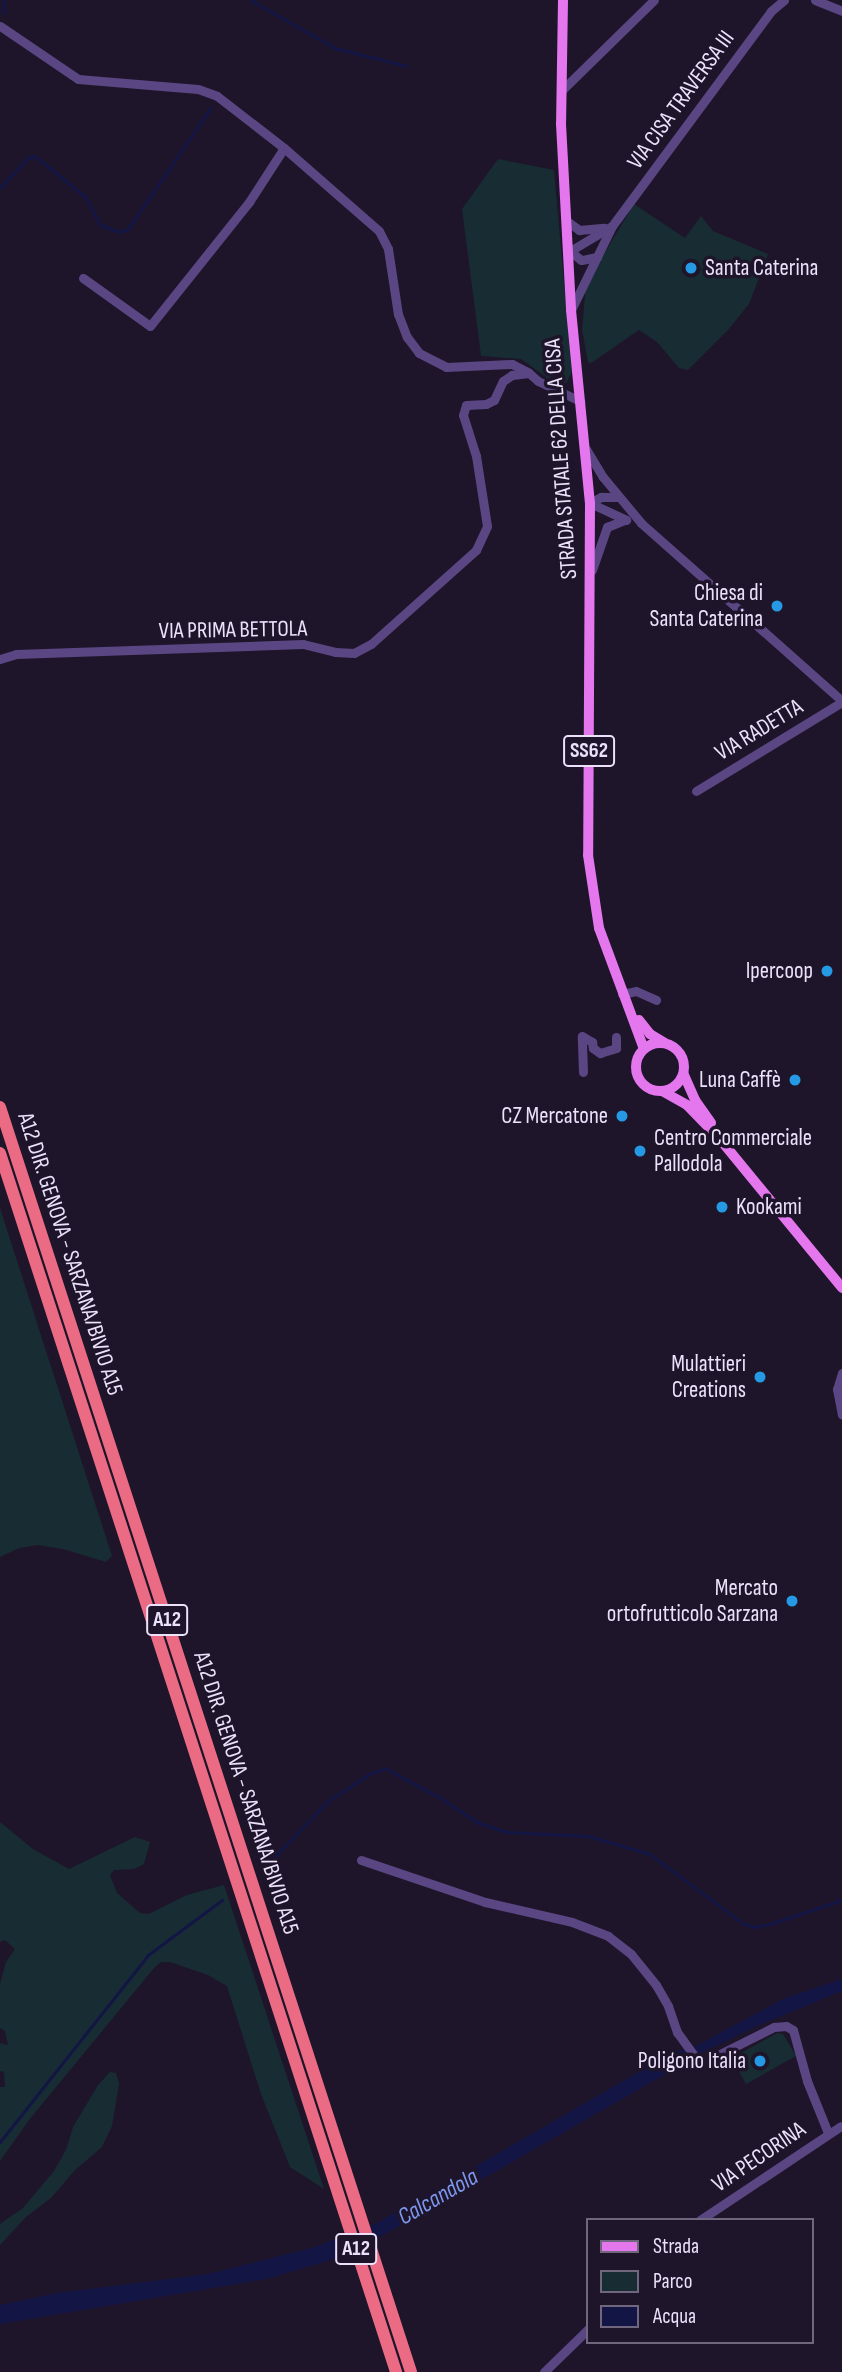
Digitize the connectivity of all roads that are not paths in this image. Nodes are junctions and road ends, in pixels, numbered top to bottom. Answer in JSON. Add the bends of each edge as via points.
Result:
{"nodes":[{"id":1,"x":563,"y":0,"type":"edge"},
{"id":2,"x":654,"y":0,"type":"edge"},
{"id":3,"x":784,"y":0,"type":"edge"},
{"id":4,"x":814,"y":0,"type":"edge"},
{"id":5,"x":842,"y":11,"type":"edge"},
{"id":6,"x":0,"y":26,"type":"edge"},
{"id":7,"x":561,"y":91,"type":"junction"},
{"id":8,"x":284,"y":148,"type":"junction"},
{"id":9,"x":568,"y":222,"type":"junction"},
{"id":10,"x":612,"y":226,"type":"junction"},
{"id":11,"x":570,"y":251,"type":"junction"},
{"id":12,"x":597,"y":257,"type":"junction"},
{"id":13,"x":83,"y":278,"type":"dead end"},
{"id":14,"x":571,"y":310,"type":"junction"},
{"id":15,"x":529,"y":373,"type":"junction"},
{"id":16,"x":580,"y":401,"type":"junction"},
{"id":17,"x":586,"y":449,"type":"junction"},
{"id":18,"x":618,"y":497,"type":"junction"},
{"id":19,"x":590,"y":503,"type":"junction"},
{"id":20,"x":624,"y":520,"type":"junction"},
{"id":21,"x":641,"y":523,"type":"junction"},
{"id":22,"x":592,"y":572,"type":"junction"},
{"id":23,"x":0,"y":659,"type":"edge"},
{"id":24,"x":842,"y":701,"type":"edge"},
{"id":25,"x":696,"y":791,"type":"dead end"},
{"id":26,"x":622,"y":994,"type":"junction"},
{"id":27,"x":656,"y":1000,"type":"dead end"},
{"id":28,"x":616,"y":1037,"type":"dead end"},
{"id":29,"x":666,"y":1043,"type":"junction"},
{"id":30,"x":644,"y":1049,"type":"junction"},
{"id":31,"x":583,"y":1072,"type":"dead end"},
{"id":32,"x":684,"y":1074,"type":"junction"},
{"id":33,"x":662,"y":1091,"type":"junction"},
{"id":34,"x":0,"y":1107,"type":"edge"},
{"id":35,"x":719,"y":1138,"type":"junction"},
{"id":36,"x":0,"y":1153,"type":"edge"},
{"id":37,"x":842,"y":1287,"type":"edge"},
{"id":38,"x":842,"y":1374,"type":"edge"},
{"id":39,"x":842,"y":1415,"type":"edge"},
{"id":40,"x":361,"y":1860,"type":"dead end"},
{"id":41,"x":841,"y":2126,"type":"edge"},
{"id":42,"x":828,"y":2133,"type":"junction"},
{"id":43,"x":703,"y":2218,"type":"edge"},
{"id":44,"x":586,"y":2331,"type":"edge"},
{"id":45,"x":396,"y":2372,"type":"edge"},
{"id":46,"x":411,"y":2372,"type":"edge"},
{"id":47,"x":544,"y":2372,"type":"edge"}],
"edges":[{"from":1,"to":7,"type":"main road","name":"STRADA STATALE 62 DELLA CISA","number":"SS62"},
{"from":2,"to":7,"type":"street"},
{"from":3,"to":10,"type":"street","name":"VIA CISA TRAVERSA III","via":[[771,11]]},
{"from":4,"to":5,"type":"street"},
{"from":6,"to":8,"type":"street","via":[[78,79],[198,89],[217,96]]},
{"from":7,"to":9,"type":"main road","name":"STRADA STATALE 62 DELLA CISA","number":"SS62"},
{"from":8,"to":13,"type":"street","via":[[249,202],[150,326]]},
{"from":8,"to":15,"type":"street","via":[[379,231],[387,249],[398,314],[419,353],[446,367],[512,364]]},
{"from":9,"to":10,"type":"street","via":[[585,231]]},
{"from":9,"to":11,"type":"main road","name":"STRADA STATALE 62 DELLA CISA","number":"SS62"},
{"from":10,"to":11,"type":"street"},
{"from":10,"to":12,"type":"street"},
{"from":11,"to":12,"type":"street","via":[[581,260]]},
{"from":11,"to":14,"type":"main road","name":"STRADA STATALE 62 DELLA CISA","number":"SS62"},
{"from":12,"to":14,"type":"street"},
{"from":14,"to":16,"type":"main road","name":"STRADA STATALE 62 DELLA CISA","number":"SS62"},
{"from":15,"to":16,"type":"street"},
{"from":15,"to":23,"type":"street","name":"VIA PRIMA BETTOLA","via":[[503,381],[494,400],[463,409],[487,526],[476,550],[371,644],[354,653],[303,644],[16,654]]},
{"from":16,"to":17,"type":"main road","name":"STRADA STATALE 62 DELLA CISA","number":"SS62"},
{"from":17,"to":18,"type":"street"},
{"from":17,"to":19,"type":"main road","name":"STRADA STATALE 62 DELLA CISA","number":"SS62"},
{"from":18,"to":19,"type":"street","via":[[601,497]]},
{"from":18,"to":21,"type":"street"},
{"from":19,"to":20,"type":"street"},
{"from":19,"to":22,"type":"main road","name":"STRADA STATALE 62 DELLA CISA","number":"SS62"},
{"from":20,"to":21,"type":"street"},
{"from":20,"to":22,"type":"street","via":[[607,527]]},
{"from":21,"to":24,"type":"street"},
{"from":22,"to":26,"type":"main road","name":"STRADA STATALE 62 DELLA CISA","number":"SS62","via":[[588,855],[599,928]]},
{"from":24,"to":25,"type":"street","name":"VIA RADETTA"},
{"from":26,"to":27,"type":"street","via":[[636,990]]},
{"from":26,"to":29,"type":"main road","name":"STRADA STATALE 62 DELLA CISA","number":"SS62","via":[[642,1026]]},
{"from":26,"to":30,"type":"main road","name":"STRADA STATALE 62 DELLA CISA","number":"SS62"},
{"from":28,"to":31,"type":"street","via":[[616,1048],[600,1053],[582,1036]]},
{"from":29,"to":30,"type":"main road"},
{"from":29,"to":32,"type":"main road","name":"STRADA STATALE 62 DELLA CISA","number":"SS62","via":[[681,1054]]},
{"from":30,"to":33,"type":"main road","name":"STRADA STATALE 62 DELLA CISA","number":"SS62","via":[[637,1060],[639,1078],[648,1088]]},
{"from":32,"to":33,"type":"main road","via":[[673,1088]]},
{"from":32,"to":35,"type":"main road","name":"STRADA STATALE 62 DELLA CISA","number":"SS62"},
{"from":33,"to":35,"type":"main road","name":"STRADA STATALE 62 DELLA CISA","number":"SS62","via":[[687,1105]]},
{"from":34,"to":46,"type":"highway","name":"A12 DIR. GENOVA - SARZANA/BIVIO A15","number":"A12"},
{"from":35,"to":37,"type":"main road","name":"STRADA STATALE 62 DELLA CISA","number":"SS62"},
{"from":36,"to":45,"type":"highway","number":"A12"},
{"from":38,"to":39,"type":"street","via":[[837,1389]]},
{"from":40,"to":42,"type":"street","via":[[462,1895],[572,1922],[608,1936],[631,1954],[656,1985],[699,2062],[774,2027],[793,2030]]},
{"from":41,"to":42,"type":"street","name":"VIA PECORINA"},
{"from":42,"to":43,"type":"street","name":"VIA PECORINA"},
{"from":44,"to":47,"type":"street"}]}
